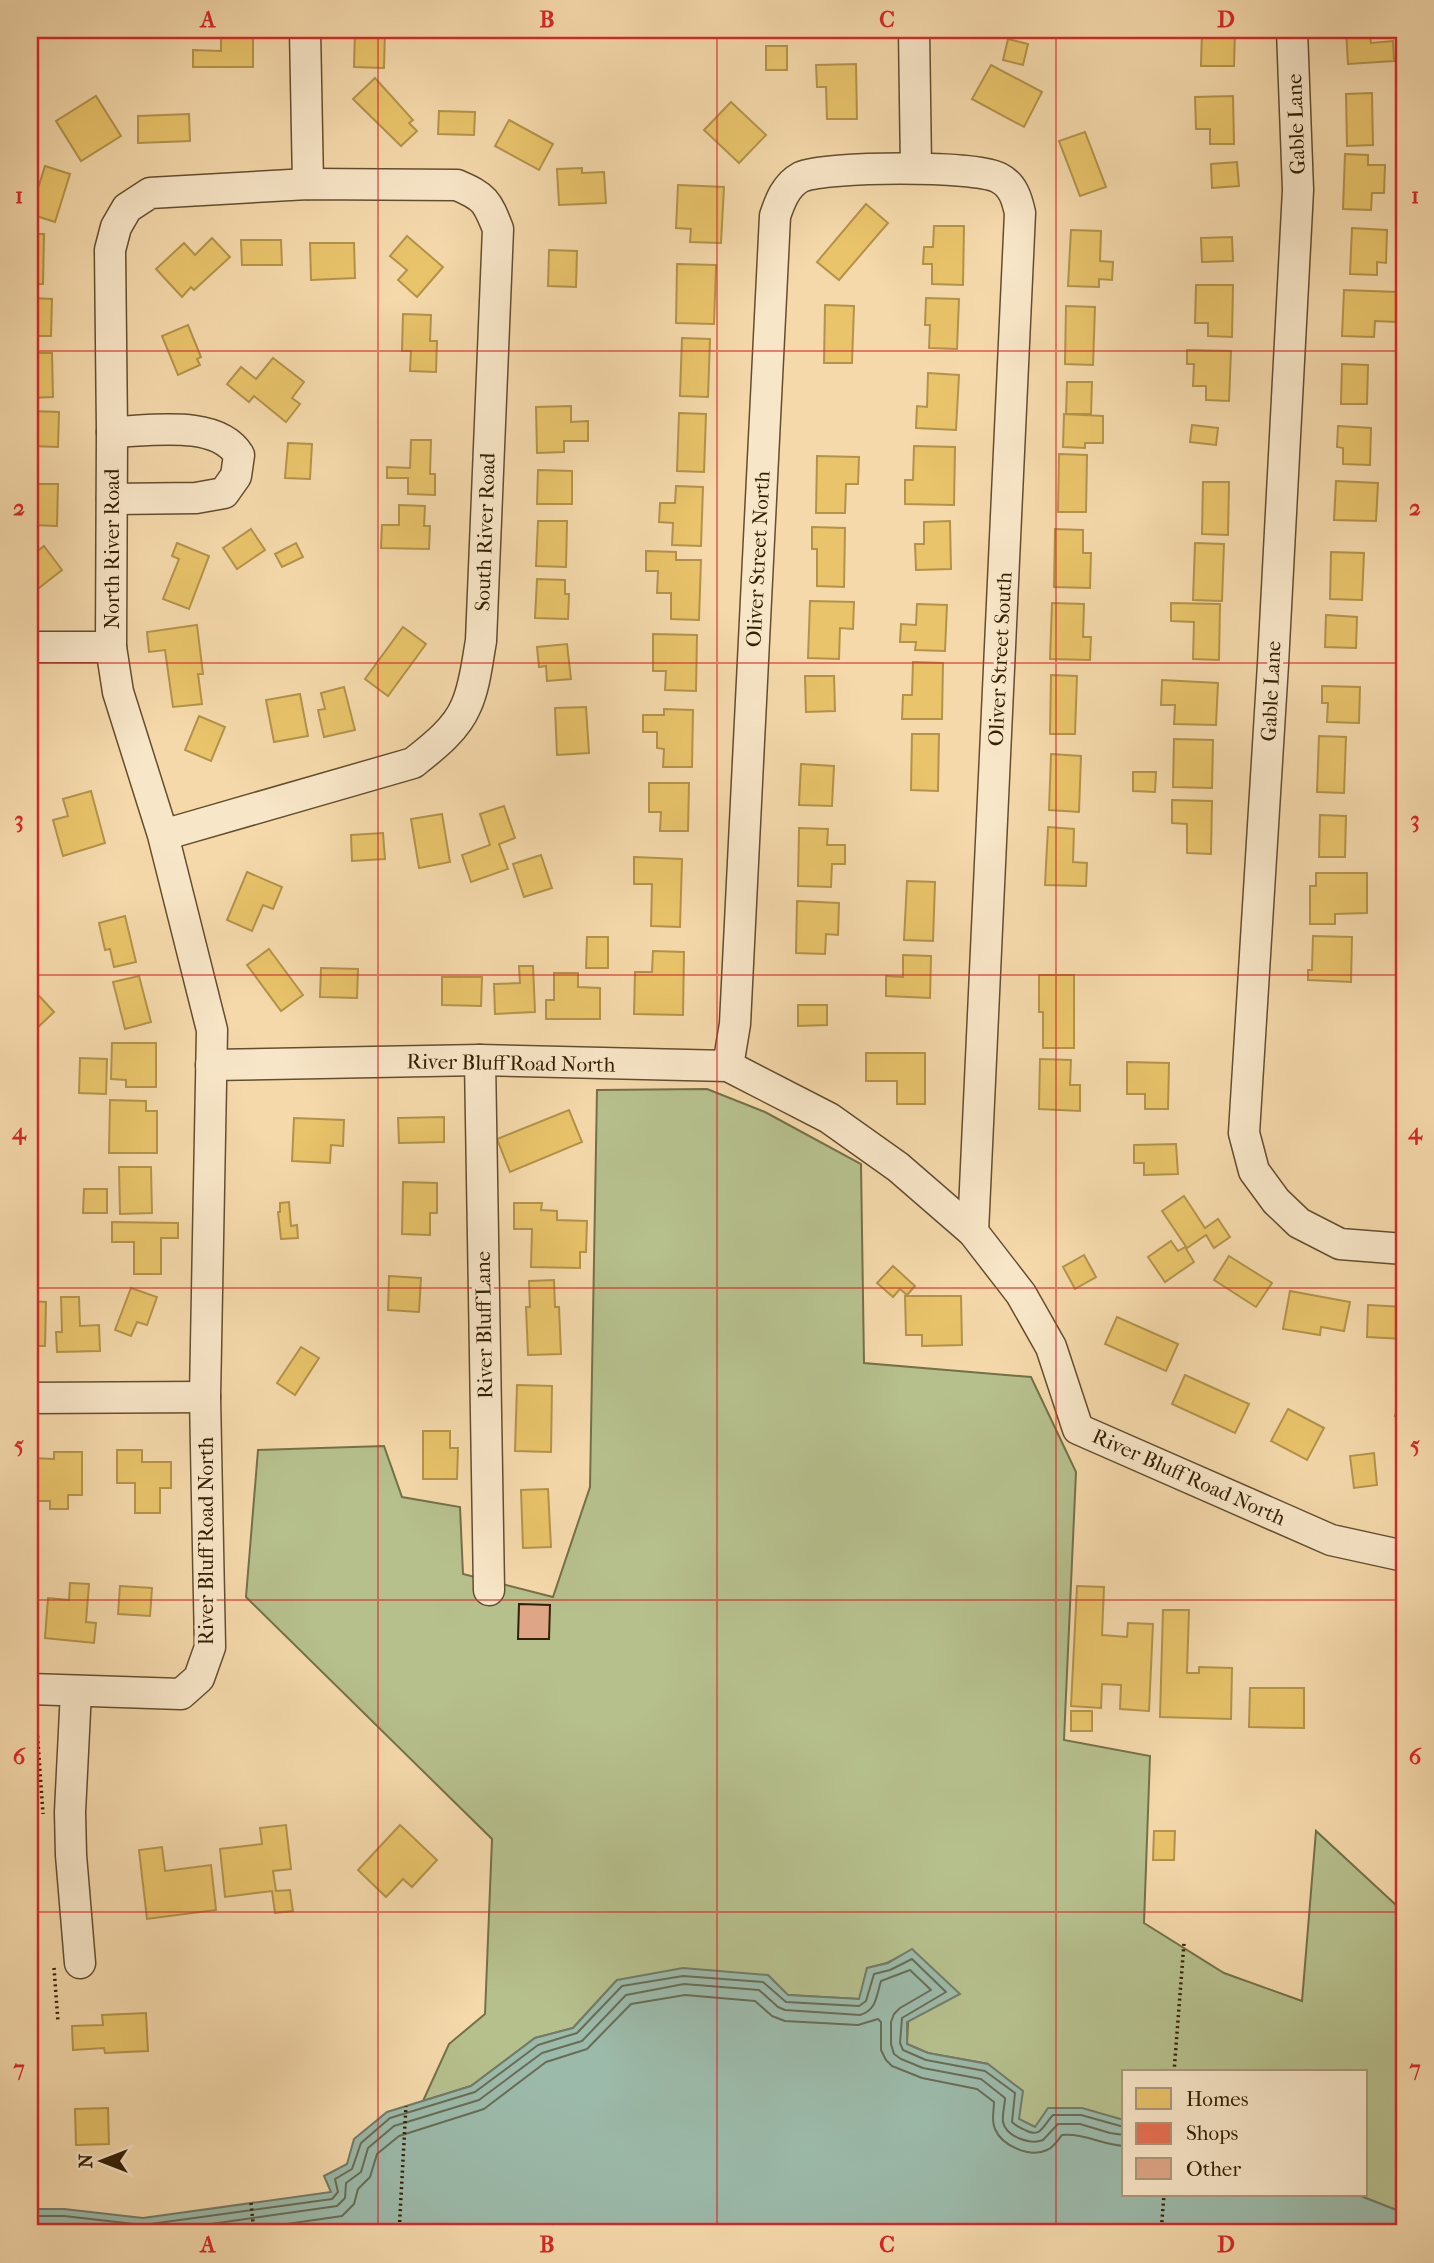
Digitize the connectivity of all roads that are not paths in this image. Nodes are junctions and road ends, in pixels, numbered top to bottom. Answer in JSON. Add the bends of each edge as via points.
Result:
{"nodes":[{"id":1,"x":305,"y":30,"type":"edge"},
{"id":2,"x":914,"y":30,"type":"edge"},
{"id":3,"x":1292,"y":30,"type":"edge"},
{"id":4,"x":916,"y":168,"type":"junction"},
{"id":5,"x":308,"y":184,"type":"junction"},
{"id":6,"x":112,"y":432,"type":"junction"},
{"id":7,"x":112,"y":499,"type":"junction"},
{"id":8,"x":30,"y":647,"type":"edge"},
{"id":9,"x":111,"y":647,"type":"junction"},
{"id":10,"x":163,"y":835,"type":"junction"},
{"id":11,"x":480,"y":1060,"type":"junction"},
{"id":12,"x":211,"y":1065,"type":"junction"},
{"id":13,"x":728,"y":1066,"type":"junction"},
{"id":14,"x":973,"y":1232,"type":"junction"},
{"id":15,"x":1404,"y":1249,"type":"edge"},
{"id":16,"x":205,"y":1397,"type":"junction"},
{"id":17,"x":30,"y":1398,"type":"edge"},
{"id":18,"x":1404,"y":1556,"type":"edge"},
{"id":19,"x":489,"y":1590,"type":"dead end"},
{"id":20,"x":30,"y":1689,"type":"edge"},
{"id":21,"x":76,"y":1691,"type":"junction"},
{"id":22,"x":80,"y":1963,"type":"dead end"}],
"edges":[{"from":1,"to":5,"type":"street"},
{"from":2,"to":4,"type":"street"},
{"from":3,"to":15,"type":"street","name":"Gable Lane","via":[[1298,190],[1244,1133],[1254,1171],[1299,1223],[1340,1244]]},
{"from":4,"to":13,"type":"street","name":"Oliver Street North","via":[[818,172],[800,178],[782,194],[775,216],[735,1024]]},
{"from":4,"to":14,"type":"street","name":"Oliver Street South","via":[[982,171],[1002,178],[1015,193],[1020,213]]},
{"from":5,"to":6,"type":"street","name":"North River Road","via":[[150,193],[127,208],[110,250]]},
{"from":5,"to":10,"type":"street","name":"South River Road","via":[[457,185],[488,203],[498,229],[481,641],[475,675],[465,709],[440,741],[413,763]]},
{"from":6,"to":7,"type":"street","name":"North River Road"},
{"from":6,"to":7,"type":"street","via":[[194,430],[221,437],[239,455],[236,476],[224,493]]},
{"from":7,"to":9,"type":"street","name":"North River Road"},
{"from":8,"to":9,"type":"street"},
{"from":9,"to":10,"type":"street","name":"North River Road","via":[[118,692]]},
{"from":10,"to":12,"type":"street","name":"North River Road","via":[[212,1030]]},
{"from":11,"to":12,"type":"street","name":"River Bluff Road North"},
{"from":11,"to":13,"type":"street","name":"River Bluff Road North"},
{"from":11,"to":19,"type":"street","name":"River Bluff Lane"},
{"from":12,"to":16,"type":"street","name":"River Bluff Road North"},
{"from":13,"to":14,"type":"street","name":"River Bluff Road North","via":[[829,1118],[898,1167]]},
{"from":14,"to":18,"type":"street","name":"River Bluff Road North","via":[[1021,1294],[1051,1347],[1078,1429],[1331,1539]]},
{"from":16,"to":17,"type":"street"},
{"from":16,"to":21,"type":"street","name":"River Bluff Road North","via":[[210,1647],[199,1678],[181,1694]]},
{"from":20,"to":21,"type":"street","name":"River Bluff Road North"},
{"from":21,"to":22,"type":"street","via":[[70,1812]]}]}
